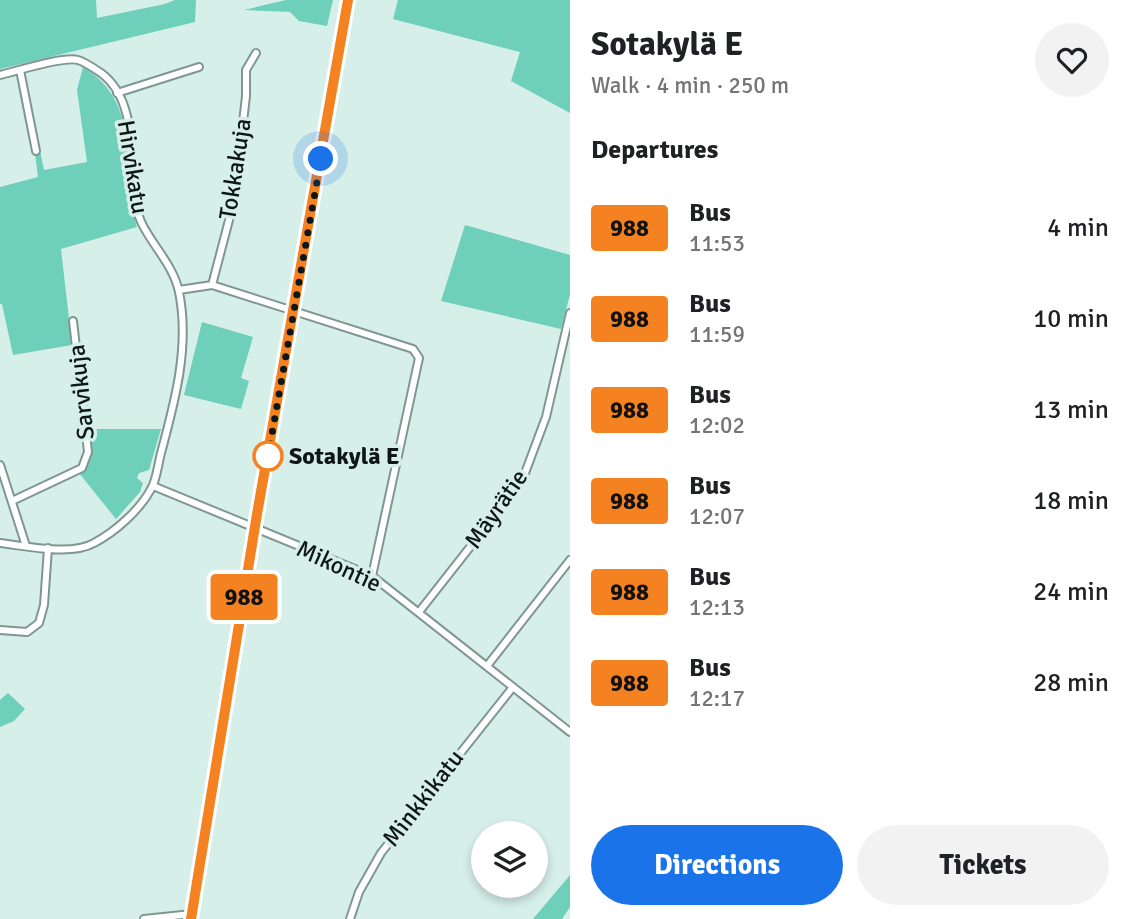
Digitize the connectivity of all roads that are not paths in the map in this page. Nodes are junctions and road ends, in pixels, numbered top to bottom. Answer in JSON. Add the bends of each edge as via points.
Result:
{"nodes":[{"id":1,"x":349,"y":0,"type":"edge"},
{"id":2,"x":256,"y":53,"type":"dead end"},
{"id":3,"x":199,"y":67,"type":"dead end"},
{"id":4,"x":20,"y":70,"type":"junction"},
{"id":5,"x":0,"y":75,"type":"edge"},
{"id":6,"x":117,"y":93,"type":"junction"},
{"id":7,"x":36,"y":152,"type":"dead end"},
{"id":8,"x":212,"y":285,"type":"junction"},
{"id":9,"x":179,"y":290,"type":"junction"},
{"id":10,"x":295,"y":311,"type":"junction"},
{"id":11,"x":570,"y":313,"type":"edge"},
{"id":12,"x":73,"y":321,"type":"dead end"},
{"id":13,"x":0,"y":465,"type":"edge"},
{"id":14,"x":153,"y":486,"type":"junction"},
{"id":15,"x":12,"y":501,"type":"junction"},
{"id":16,"x":0,"y":543,"type":"edge"},
{"id":17,"x":26,"y":546,"type":"junction"},
{"id":18,"x":48,"y":548,"type":"junction"},
{"id":19,"x":570,"y":560,"type":"edge"},
{"id":20,"x":372,"y":576,"type":"junction"},
{"id":21,"x":419,"y":612,"type":"junction"},
{"id":22,"x":0,"y":630,"type":"edge"},
{"id":23,"x":487,"y":666,"type":"junction"},
{"id":24,"x":513,"y":687,"type":"junction"},
{"id":25,"x":570,"y":732,"type":"edge"},
{"id":26,"x":192,"y":917,"type":"edge"},
{"id":27,"x":144,"y":919,"type":"edge"},
{"id":28,"x":350,"y":919,"type":"edge"}],
"edges":[{"from":1,"to":10,"type":"main road"},
{"from":2,"to":8,"type":"street","name":"Tokkakuja","via":[[246,70],[234,201]]},
{"from":3,"to":6,"type":"street"},
{"from":4,"to":5,"type":"street","name":"Hirvikatu"},
{"from":4,"to":6,"type":"street","name":"Hirvikatu","via":[[77,60],[103,74]]},
{"from":4,"to":7,"type":"street"},
{"from":6,"to":9,"type":"street","name":"Hirvikatu","via":[[132,139],[135,203],[142,225]]},
{"from":8,"to":9,"type":"street"},
{"from":8,"to":10,"type":"street"},
{"from":9,"to":14,"type":"street","name":"Hirvikatu","via":[[184,344],[173,411]]},
{"from":10,"to":20,"type":"street","via":[[413,349],[419,358]]},
{"from":10,"to":26,"type":"main road","bridge":true},
{"from":11,"to":21,"type":"street","name":"Mäyrätie","via":[[546,417],[522,481]]},
{"from":12,"to":15,"type":"street","name":"Sarvikuja","via":[[88,452],[82,468]]},
{"from":13,"to":15,"type":"street"},
{"from":14,"to":18,"type":"street","via":[[125,520],[94,544]]},
{"from":14,"to":20,"type":"street","name":"Mikontie"},
{"from":15,"to":17,"type":"street"},
{"from":16,"to":17,"type":"street"},
{"from":17,"to":18,"type":"street"},
{"from":18,"to":22,"type":"street","via":[[39,624],[27,632]]},
{"from":19,"to":23,"type":"street"},
{"from":20,"to":21,"type":"street","name":"Mikontie"},
{"from":21,"to":23,"type":"street","name":"Mikontie"},
{"from":23,"to":24,"type":"street","name":"Mikontie"},
{"from":24,"to":25,"type":"street","name":"Mikontie"},
{"from":24,"to":28,"type":"street","name":"Minkkikatu","via":[[381,853]]},
{"from":26,"to":27,"type":"street"}]}
